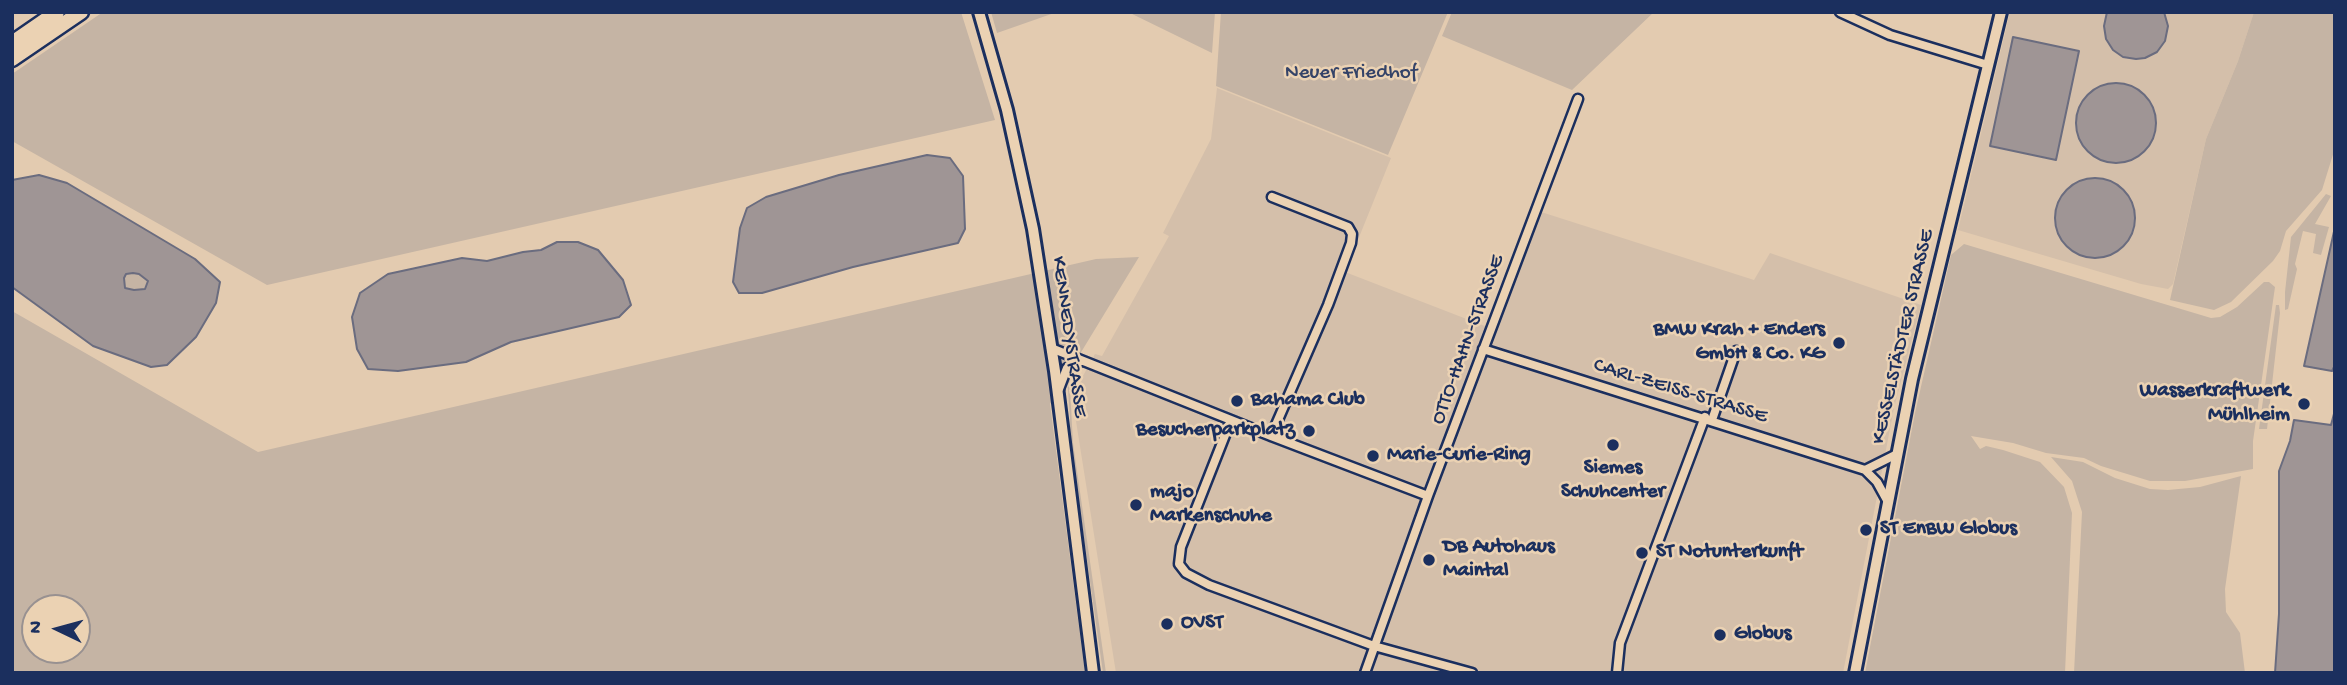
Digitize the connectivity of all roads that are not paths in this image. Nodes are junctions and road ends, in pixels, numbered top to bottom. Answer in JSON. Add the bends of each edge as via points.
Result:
{"nodes":[{"id":1,"x":57,"y":12,"type":"edge"},
{"id":2,"x":81,"y":12,"type":"edge"},
{"id":3,"x":979,"y":12,"type":"edge"},
{"id":4,"x":1840,"y":12,"type":"edge"},
{"id":5,"x":2001,"y":12,"type":"edge"},
{"id":6,"x":12,"y":43,"type":"edge"},
{"id":7,"x":12,"y":59,"type":"edge"},
{"id":8,"x":1989,"y":65,"type":"junction"},
{"id":9,"x":1578,"y":99,"type":"dead end"},
{"id":10,"x":1272,"y":197,"type":"dead end"},
{"id":11,"x":1051,"y":348,"type":"junction"},
{"id":12,"x":1483,"y":349,"type":"junction"},
{"id":13,"x":1736,"y":351,"type":"dead end"},
{"id":14,"x":1081,"y":361,"type":"junction"},
{"id":15,"x":1058,"y":396,"type":"junction"},
{"id":16,"x":1708,"y":418,"type":"junction"},
{"id":17,"x":1231,"y":420,"type":"junction"},
{"id":18,"x":1271,"y":436,"type":"junction"},
{"id":19,"x":1897,"y":454,"type":"junction"},
{"id":20,"x":1865,"y":470,"type":"junction"},
{"id":21,"x":1429,"y":496,"type":"junction"},
{"id":22,"x":1888,"y":502,"type":"junction"},
{"id":23,"x":1374,"y":646,"type":"junction"},
{"id":24,"x":1093,"y":673,"type":"edge"},
{"id":25,"x":1365,"y":673,"type":"edge"},
{"id":26,"x":1472,"y":673,"type":"edge"},
{"id":27,"x":1616,"y":673,"type":"edge"},
{"id":28,"x":1855,"y":673,"type":"edge"}],
"edges":[{"from":1,"to":6,"type":"highway"},
{"from":2,"to":7,"type":"highway"},
{"from":3,"to":11,"type":"main road","name":"KENNEDYSTRASSE","via":[[1024,182]]},
{"from":4,"to":8,"type":"street","via":[[1889,36]]},
{"from":5,"to":8,"type":"main road","name":"KESSELSTÄDTER STRASSE"},
{"from":8,"to":19,"type":"main road","name":"KESSELSTÄDTER STRASSE"},
{"from":9,"to":12,"type":"street","name":"OTTO-HAHN-STRASSE"},
{"from":10,"to":18,"type":"street","via":[[1348,227],[1352,234],[1328,305]]},
{"from":11,"to":14,"type":"street"},
{"from":11,"to":15,"type":"main road","name":"KENNEDYSTRASSE"},
{"from":12,"to":16,"type":"street","name":"CARL-ZEISS-STRASSE"},
{"from":12,"to":21,"type":"street","name":"OTTO-HAHN-STRASSE"},
{"from":13,"to":16,"type":"street"},
{"from":14,"to":15,"type":"street","via":[[1067,368]]},
{"from":14,"to":17,"type":"street"},
{"from":15,"to":24,"type":"main road","name":"KENNEDYSTRASSE"},
{"from":16,"to":20,"type":"street","name":"CARL-ZEISS-STRASSE"},
{"from":16,"to":27,"type":"street","via":[[1620,643]]},
{"from":17,"to":18,"type":"street"},
{"from":17,"to":23,"type":"street","via":[[1181,547],[1182,569],[1209,585]]},
{"from":18,"to":21,"type":"street"},
{"from":19,"to":20,"type":"street"},
{"from":19,"to":22,"type":"main road","name":"KESSELSTÄDTER STRASSE"},
{"from":20,"to":22,"type":"street"},
{"from":21,"to":23,"type":"street","name":"OTTO-HAHN-STRASSE"},
{"from":22,"to":28,"type":"main road","name":"KESSELSTÄDTER STRASSE"},
{"from":23,"to":25,"type":"street","name":"OTTO-HAHN-STRASSE"},
{"from":23,"to":26,"type":"street"}]}
